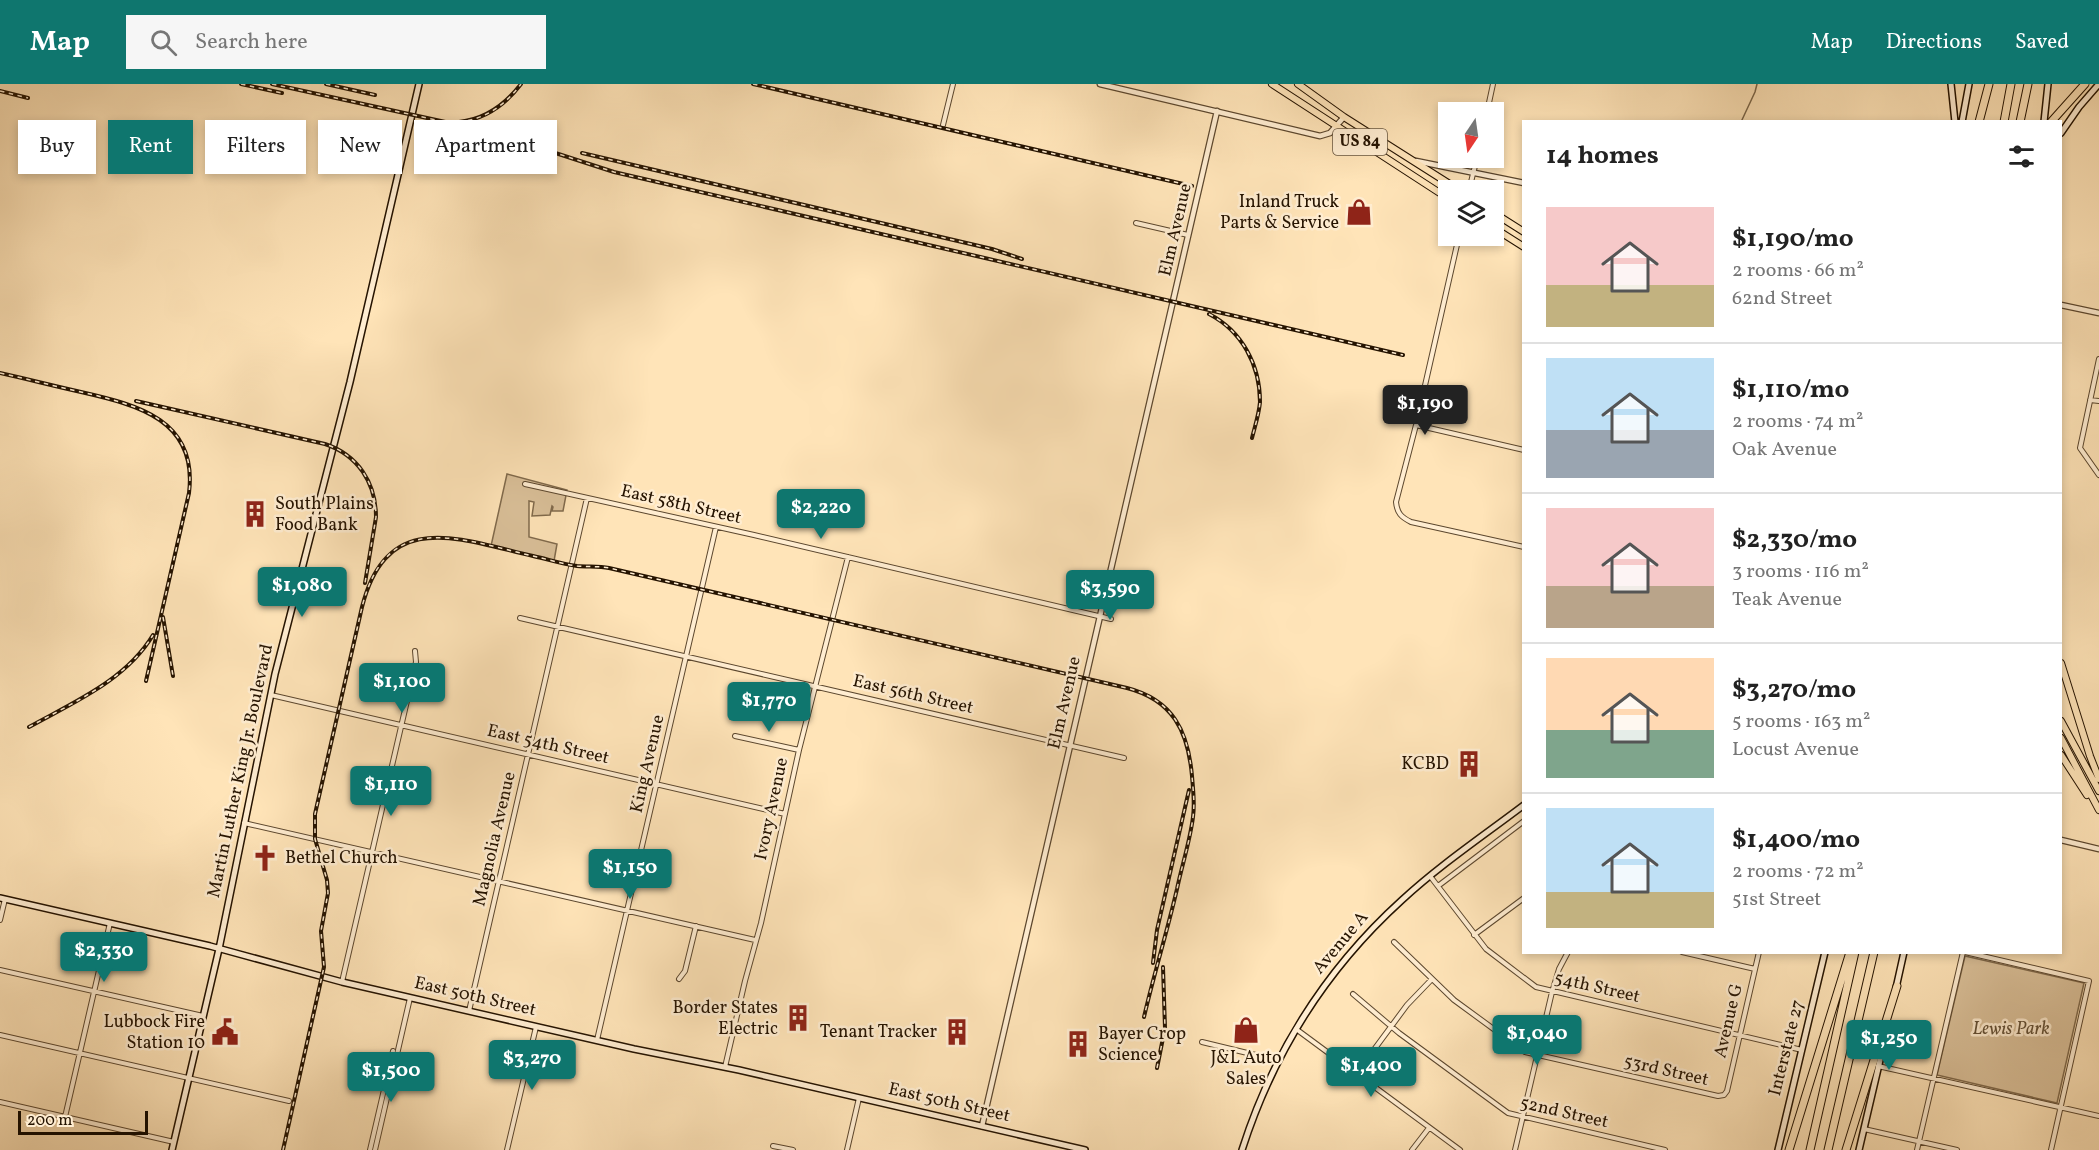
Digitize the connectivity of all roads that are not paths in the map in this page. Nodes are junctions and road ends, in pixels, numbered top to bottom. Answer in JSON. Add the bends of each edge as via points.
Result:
{"nodes":[{"id":1,"x":419,"y":84,"type":"edge"},
{"id":2,"x":953,"y":84,"type":"edge"},
{"id":3,"x":1100,"y":84,"type":"edge"},
{"id":4,"x":1272,"y":84,"type":"edge"},
{"id":5,"x":1298,"y":84,"type":"edge"},
{"id":6,"x":1493,"y":84,"type":"edge"},
{"id":7,"x":1951,"y":84,"type":"edge"},
{"id":8,"x":1969,"y":84,"type":"edge"},
{"id":9,"x":1989,"y":84,"type":"edge"},
{"id":10,"x":2012,"y":84,"type":"edge"},
{"id":11,"x":2028,"y":84,"type":"edge"},
{"id":12,"x":2048,"y":84,"type":"edge"},
{"id":13,"x":2085,"y":84,"type":"edge"},
{"id":14,"x":2099,"y":84,"type":"edge"},
{"id":15,"x":2092,"y":92,"type":"junction"},
{"id":16,"x":2099,"y":93,"type":"edge"},
{"id":17,"x":1489,"y":102,"type":"edge"},
{"id":18,"x":1217,"y":111,"type":"junction"},
{"id":19,"x":1344,"y":117,"type":"junction"},
{"id":20,"x":1955,"y":120,"type":"edge"},
{"id":21,"x":1962,"y":120,"type":"edge"},
{"id":22,"x":1980,"y":120,"type":"edge"},
{"id":23,"x":2004,"y":120,"type":"edge"},
{"id":24,"x":2020,"y":120,"type":"edge"},
{"id":25,"x":2044,"y":120,"type":"edge"},
{"id":26,"x":2053,"y":120,"type":"edge"},
{"id":27,"x":943,"y":124,"type":"dead end"},
{"id":28,"x":1336,"y":126,"type":"junction"},
{"id":29,"x":2062,"y":131,"type":"edge"},
{"id":30,"x":1413,"y":161,"type":"junction"},
{"id":31,"x":1475,"y":168,"type":"edge"},
{"id":32,"x":1474,"y":172,"type":"junction"},
{"id":33,"x":1443,"y":180,"type":"edge"},
{"id":34,"x":1472,"y":180,"type":"edge"},
{"id":35,"x":1522,"y":183,"type":"edge"},
{"id":36,"x":1438,"y":192,"type":"edge"},
{"id":37,"x":1504,"y":219,"type":"edge"},
{"id":38,"x":1136,"y":223,"type":"dead end"},
{"id":39,"x":1522,"y":231,"type":"edge"},
{"id":40,"x":1504,"y":234,"type":"edge"},
{"id":41,"x":1188,"y":235,"type":"junction"},
{"id":42,"x":1457,"y":246,"type":"edge"},
{"id":43,"x":1522,"y":246,"type":"edge"},
{"id":44,"x":2062,"y":305,"type":"edge"},
{"id":45,"x":2099,"y":313,"type":"edge"},
{"id":46,"x":2099,"y":359,"type":"edge"},
{"id":47,"x":2090,"y":400,"type":"junction"},
{"id":48,"x":2099,"y":401,"type":"edge"},
{"id":49,"x":1416,"y":425,"type":"junction"},
{"id":50,"x":1522,"y":450,"type":"edge"},
{"id":51,"x":2099,"y":475,"type":"edge"},
{"id":52,"x":525,"y":484,"type":"dead end"},
{"id":53,"x":587,"y":498,"type":"junction"},
{"id":54,"x":716,"y":527,"type":"junction"},
{"id":55,"x":1522,"y":547,"type":"edge"},
{"id":56,"x":848,"y":557,"type":"junction"},
{"id":57,"x":1100,"y":615,"type":"junction"},
{"id":58,"x":520,"y":618,"type":"dead end"},
{"id":59,"x":1111,"y":619,"type":"dead end"},
{"id":60,"x":558,"y":626,"type":"junction"},
{"id":61,"x":415,"y":651,"type":"dead end"},
{"id":62,"x":687,"y":656,"type":"junction"},
{"id":63,"x":2062,"y":666,"type":"edge"},
{"id":64,"x":815,"y":686,"type":"junction"},
{"id":65,"x":271,"y":695,"type":"junction"},
{"id":66,"x":2062,"y":723,"type":"edge"},
{"id":67,"x":401,"y":725,"type":"junction"},
{"id":68,"x":735,"y":736,"type":"dead end"},
{"id":69,"x":2062,"y":740,"type":"edge"},
{"id":70,"x":1070,"y":745,"type":"junction"},
{"id":71,"x":799,"y":750,"type":"junction"},
{"id":72,"x":528,"y":754,"type":"junction"},
{"id":73,"x":2062,"y":756,"type":"edge"},
{"id":74,"x":1124,"y":758,"type":"dead end"},
{"id":75,"x":2099,"y":779,"type":"edge"},
{"id":76,"x":657,"y":784,"type":"junction"},
{"id":77,"x":2099,"y":791,"type":"edge"},
{"id":78,"x":1522,"y":807,"type":"edge"},
{"id":79,"x":2099,"y":812,"type":"edge"},
{"id":80,"x":785,"y":814,"type":"junction"},
{"id":81,"x":244,"y":823,"type":"junction"},
{"id":82,"x":1522,"y":823,"type":"edge"},
{"id":83,"x":2062,"y":840,"type":"edge"},
{"id":84,"x":2099,"y":849,"type":"edge"},
{"id":85,"x":372,"y":853,"type":"junction"},
{"id":86,"x":1430,"y":876,"type":"junction"},
{"id":87,"x":499,"y":881,"type":"junction"},
{"id":88,"x":1438,"y":886,"type":"junction"},
{"id":89,"x":2,"y":898,"type":"edge"},
{"id":90,"x":1522,"y":899,"type":"edge"},
{"id":91,"x":627,"y":910,"type":"junction"},
{"id":92,"x":0,"y":920,"type":"edge"},
{"id":93,"x":110,"y":923,"type":"junction"},
{"id":94,"x":696,"y":926,"type":"junction"},
{"id":95,"x":1474,"y":935,"type":"junction"},
{"id":96,"x":755,"y":940,"type":"junction"},
{"id":97,"x":1394,"y":942,"type":"dead end"},
{"id":98,"x":219,"y":949,"type":"junction"},
{"id":99,"x":1567,"y":954,"type":"edge"},
{"id":100,"x":1691,"y":954,"type":"edge"},
{"id":101,"x":1759,"y":954,"type":"edge"},
{"id":102,"x":1825,"y":954,"type":"edge"},
{"id":103,"x":1849,"y":954,"type":"edge"},
{"id":104,"x":1855,"y":954,"type":"edge"},
{"id":105,"x":1874,"y":954,"type":"edge"},
{"id":106,"x":1904,"y":954,"type":"edge"},
{"id":107,"x":1964,"y":954,"type":"edge"},
{"id":108,"x":1973,"y":954,"type":"edge"},
{"id":109,"x":1755,"y":969,"type":"junction"},
{"id":110,"x":0,"y":970,"type":"edge"},
{"id":111,"x":679,"y":979,"type":"dead end"},
{"id":112,"x":1432,"y":979,"type":"junction"},
{"id":113,"x":342,"y":982,"type":"junction"},
{"id":114,"x":1897,"y":986,"type":"junction"},
{"id":115,"x":94,"y":992,"type":"junction"},
{"id":116,"x":1552,"y":992,"type":"junction"},
{"id":117,"x":1353,"y":994,"type":"dead end"},
{"id":118,"x":410,"y":998,"type":"junction"},
{"id":119,"x":469,"y":1011,"type":"junction"},
{"id":120,"x":203,"y":1016,"type":"junction"},
{"id":121,"x":1392,"y":1026,"type":"junction"},
{"id":122,"x":536,"y":1027,"type":"junction"},
{"id":123,"x":1296,"y":1029,"type":"junction"},
{"id":124,"x":0,"y":1035,"type":"edge"},
{"id":125,"x":1740,"y":1035,"type":"junction"},
{"id":126,"x":597,"y":1041,"type":"junction"},
{"id":127,"x":1202,"y":1042,"type":"dead end"},
{"id":128,"x":1803,"y":1050,"type":"junction"},
{"id":129,"x":393,"y":1051,"type":"dead end"},
{"id":130,"x":80,"y":1054,"type":"junction"},
{"id":131,"x":1537,"y":1055,"type":"junction"},
{"id":132,"x":1277,"y":1062,"type":"junction"},
{"id":133,"x":1878,"y":1066,"type":"junction"},
{"id":134,"x":725,"y":1067,"type":"junction"},
{"id":135,"x":1356,"y":1074,"type":"junction"},
{"id":136,"x":1933,"y":1078,"type":"junction"},
{"id":137,"x":189,"y":1079,"type":"junction"},
{"id":138,"x":1724,"y":1095,"type":"joint"},
{"id":139,"x":860,"y":1097,"type":"junction"},
{"id":140,"x":289,"y":1101,"type":"dead end"},
{"id":141,"x":0,"y":1102,"type":"edge"},
{"id":142,"x":2061,"y":1107,"type":"junction"},
{"id":143,"x":2099,"y":1116,"type":"edge"},
{"id":144,"x":65,"y":1117,"type":"junction"},
{"id":145,"x":1522,"y":1117,"type":"junction"},
{"id":146,"x":982,"y":1126,"type":"junction"},
{"id":147,"x":1429,"y":1128,"type":"junction"},
{"id":148,"x":1864,"y":1129,"type":"junction"},
{"id":149,"x":174,"y":1142,"type":"junction"},
{"id":150,"x":1919,"y":1142,"type":"junction"},
{"id":151,"x":773,"y":1146,"type":"dead end"},
{"id":152,"x":172,"y":1150,"type":"edge"},
{"id":153,"x":370,"y":1150,"type":"edge"},
{"id":154,"x":375,"y":1150,"type":"edge"},
{"id":155,"x":507,"y":1150,"type":"edge"},
{"id":156,"x":793,"y":1150,"type":"edge"},
{"id":157,"x":847,"y":1150,"type":"edge"},
{"id":158,"x":1085,"y":1150,"type":"edge"},
{"id":159,"x":1242,"y":1150,"type":"edge"},
{"id":160,"x":1412,"y":1150,"type":"edge"},
{"id":161,"x":1460,"y":1150,"type":"edge"},
{"id":162,"x":1515,"y":1150,"type":"edge"},
{"id":163,"x":1665,"y":1150,"type":"edge"},
{"id":164,"x":1778,"y":1150,"type":"edge"},
{"id":165,"x":1789,"y":1150,"type":"edge"},
{"id":166,"x":1810,"y":1150,"type":"edge"},
{"id":167,"x":1828,"y":1150,"type":"edge"},
{"id":168,"x":1846,"y":1150,"type":"edge"},
{"id":169,"x":1859,"y":1150,"type":"edge"},
{"id":170,"x":1917,"y":1150,"type":"edge"},
{"id":171,"x":1957,"y":1150,"type":"edge"},
{"id":172,"x":2051,"y":1150,"type":"edge"}],
"edges":[{"from":1,"to":65,"type":"main road","name":"Martin Luther King Jr. Boulevard","via":[[350,382]]},
{"from":2,"to":27,"type":"street"},
{"from":3,"to":18,"type":"street"},
{"from":4,"to":28,"type":"highway","number":"US 84"},
{"from":5,"to":19,"type":"highway","number":"US 84"},
{"from":6,"to":17,"type":"street"},
{"from":7,"to":20,"type":"main road"},
{"from":8,"to":21,"type":"main road"},
{"from":9,"to":22,"type":"highway"},
{"from":10,"to":23,"type":"highway"},
{"from":11,"to":24,"type":"highway"},
{"from":12,"to":25,"type":"main road"},
{"from":13,"to":26,"type":"highway"},
{"from":14,"to":15,"type":"main road"},
{"from":15,"to":16,"type":"street"},
{"from":15,"to":29,"type":"main road"},
{"from":18,"to":28,"type":"street","via":[[1320,136]]},
{"from":18,"to":41,"type":"street","name":"Elm Avenue"},
{"from":19,"to":28,"type":"street"},
{"from":19,"to":30,"type":"highway","number":"US 84"},
{"from":28,"to":36,"type":"highway","number":"US 84"},
{"from":30,"to":32,"type":"street"},
{"from":30,"to":33,"type":"highway","number":"US 84"},
{"from":31,"to":32,"type":"street"},
{"from":32,"to":34,"type":"street"},
{"from":32,"to":35,"type":"street"},
{"from":37,"to":39,"type":"highway"},
{"from":38,"to":41,"type":"street"},
{"from":40,"to":43,"type":"highway"},
{"from":41,"to":57,"type":"street","name":"Elm Avenue"},
{"from":42,"to":49,"type":"street"},
{"from":44,"to":45,"type":"street"},
{"from":46,"to":47,"type":"street"},
{"from":47,"to":48,"type":"street"},
{"from":47,"to":51,"type":"street","via":[[2080,448]]},
{"from":49,"to":50,"type":"street"},
{"from":49,"to":55,"type":"street","via":[[1396,502],[1398,513],[1411,522]]},
{"from":52,"to":53,"type":"street","name":"East 58th Street"},
{"from":53,"to":54,"type":"street","name":"East 58th Street"},
{"from":53,"to":60,"type":"street","name":"Magnolia Avenue"},
{"from":54,"to":56,"type":"street","name":"East 58th Street"},
{"from":54,"to":62,"type":"street","name":"King Avenue"},
{"from":56,"to":57,"type":"street","name":"East 58th Street"},
{"from":56,"to":64,"type":"street","name":"Ivory Avenue"},
{"from":57,"to":59,"type":"street","name":"East 58th Street"},
{"from":57,"to":70,"type":"street","name":"Elm Avenue"},
{"from":58,"to":60,"type":"street","name":"East 56th Street"},
{"from":60,"to":62,"type":"street","name":"East 56th Street"},
{"from":60,"to":72,"type":"street","name":"Magnolia Avenue"},
{"from":61,"to":67,"type":"street","via":[[416,662]]},
{"from":62,"to":64,"type":"street","name":"East 56th Street"},
{"from":62,"to":76,"type":"street","name":"King Avenue"},
{"from":63,"to":75,"type":"highway"},
{"from":64,"to":70,"type":"street","name":"East 56th Street"},
{"from":64,"to":71,"type":"street","name":"Ivory Avenue"},
{"from":65,"to":67,"type":"street","name":"East 54th Street"},
{"from":65,"to":81,"type":"main road","name":"Martin Luther King Jr. Boulevard"},
{"from":66,"to":77,"type":"highway"},
{"from":67,"to":72,"type":"street","name":"East 54th Street"},
{"from":67,"to":85,"type":"street"},
{"from":68,"to":71,"type":"street"},
{"from":69,"to":79,"type":"highway"},
{"from":70,"to":74,"type":"street","name":"East 56th Street"},
{"from":70,"to":146,"type":"street","name":"Elm Avenue"},
{"from":71,"to":80,"type":"street","name":"Ivory Avenue"},
{"from":72,"to":76,"type":"street","name":"East 54th Street"},
{"from":72,"to":87,"type":"street","name":"Magnolia Avenue"},
{"from":73,"to":79,"type":"highway"},
{"from":76,"to":80,"type":"street","name":"East 54th Street"},
{"from":76,"to":91,"type":"street","name":"King Avenue"},
{"from":78,"to":86,"type":"main road","name":"Avenue A"},
{"from":80,"to":96,"type":"street","name":"Ivory Avenue"},
{"from":81,"to":85,"type":"street"},
{"from":81,"to":98,"type":"main road","name":"Martin Luther King Jr. Boulevard"},
{"from":82,"to":88,"type":"street"},
{"from":83,"to":84,"type":"street"},
{"from":85,"to":87,"type":"street"},
{"from":85,"to":113,"type":"street"},
{"from":86,"to":88,"type":"street","name":"54th Street"},
{"from":86,"to":123,"type":"main road","name":"Avenue A","via":[[1356,946]]},
{"from":87,"to":91,"type":"street"},
{"from":87,"to":119,"type":"street","name":"Magnolia Avenue"},
{"from":88,"to":95,"type":"street","name":"54th Street"},
{"from":89,"to":92,"type":"street"},
{"from":89,"to":93,"type":"main road","name":"East 50th Street"},
{"from":90,"to":95,"type":"street"},
{"from":91,"to":94,"type":"street"},
{"from":91,"to":126,"type":"street","name":"King Avenue"},
{"from":93,"to":98,"type":"main road","name":"East 50th Street"},
{"from":93,"to":115,"type":"street"},
{"from":94,"to":96,"type":"street"},
{"from":94,"to":111,"type":"street","via":[[685,971]]},
{"from":95,"to":116,"type":"street","name":"54th Street","via":[[1529,982]]},
{"from":96,"to":134,"type":"street","name":"Ivory Avenue"},
{"from":97,"to":112,"type":"street","name":"53rd Street"},
{"from":98,"to":113,"type":"main road","name":"East 50th Street"},
{"from":98,"to":120,"type":"main road","name":"Martin Luther King Jr. Boulevard"},
{"from":99,"to":116,"type":"street"},
{"from":100,"to":109,"type":"street"},
{"from":101,"to":109,"type":"street","name":"Avenue G"},
{"from":102,"to":128,"type":"main road","name":"Interstate 27"},
{"from":103,"to":165,"type":"highway"},
{"from":104,"to":166,"type":"highway"},
{"from":105,"to":167,"type":"highway"},
{"from":106,"to":114,"type":"main road"},
{"from":107,"to":136,"type":"street"},
{"from":108,"to":142,"type":"street","via":[[2089,981]]},
{"from":109,"to":125,"type":"street","name":"Avenue G"},
{"from":110,"to":115,"type":"street"},
{"from":112,"to":121,"type":"street"},
{"from":112,"to":131,"type":"street","name":"53rd Street","via":[[1503,1037]]},
{"from":113,"to":118,"type":"main road","name":"East 50th Street"},
{"from":114,"to":133,"type":"main road"},
{"from":114,"to":168,"type":"highway"},
{"from":115,"to":120,"type":"street"},
{"from":115,"to":130,"type":"street"},
{"from":116,"to":125,"type":"street","name":"54th Street"},
{"from":116,"to":131,"type":"street"},
{"from":117,"to":121,"type":"street","name":"52nd Street"},
{"from":118,"to":119,"type":"main road","name":"East 50th Street"},
{"from":118,"to":154,"type":"street"},
{"from":119,"to":122,"type":"main road","name":"East 50th Street"},
{"from":120,"to":137,"type":"main road","name":"Martin Luther King Jr. Boulevard"},
{"from":121,"to":135,"type":"street"},
{"from":121,"to":145,"type":"street","name":"52nd Street","via":[[1508,1113]]},
{"from":122,"to":126,"type":"main road","name":"East 50th Street"},
{"from":122,"to":155,"type":"street"},
{"from":123,"to":132,"type":"main road","name":"Avenue A"},
{"from":123,"to":135,"type":"street"},
{"from":124,"to":130,"type":"street"},
{"from":125,"to":128,"type":"street","name":"54th Street"},
{"from":125,"to":138,"type":"street","name":"Avenue G"},
{"from":126,"to":134,"type":"main road","name":"East 50th Street"},
{"from":127,"to":132,"type":"street"},
{"from":128,"to":164,"type":"main road","name":"Interstate 27"},
{"from":129,"to":153,"type":"street"},
{"from":130,"to":137,"type":"street"},
{"from":130,"to":144,"type":"street"},
{"from":131,"to":138,"type":"street","name":"53rd Street"},
{"from":131,"to":145,"type":"street"},
{"from":132,"to":159,"type":"main road","name":"Avenue A"},
{"from":133,"to":136,"type":"street"},
{"from":133,"to":148,"type":"main road"},
{"from":134,"to":139,"type":"main road","name":"East 50th Street"},
{"from":135,"to":147,"type":"street"},
{"from":136,"to":142,"type":"street"},
{"from":136,"to":150,"type":"street"},
{"from":137,"to":140,"type":"street"},
{"from":137,"to":149,"type":"main road","name":"Martin Luther King Jr. Boulevard"},
{"from":139,"to":146,"type":"main road","name":"East 50th Street"},
{"from":139,"to":157,"type":"street"},
{"from":141,"to":144,"type":"street"},
{"from":142,"to":143,"type":"street"},
{"from":142,"to":172,"type":"street"},
{"from":144,"to":149,"type":"street"},
{"from":145,"to":162,"type":"street"},
{"from":145,"to":163,"type":"street","name":"52nd Street"},
{"from":146,"to":158,"type":"main road","name":"East 50th Street"},
{"from":147,"to":160,"type":"street"},
{"from":147,"to":161,"type":"street"},
{"from":148,"to":150,"type":"street"},
{"from":148,"to":169,"type":"main road"},
{"from":149,"to":152,"type":"main road","name":"Martin Luther King Jr. Boulevard"},
{"from":150,"to":170,"type":"street"},
{"from":150,"to":171,"type":"street"},
{"from":151,"to":156,"type":"street"}]}
